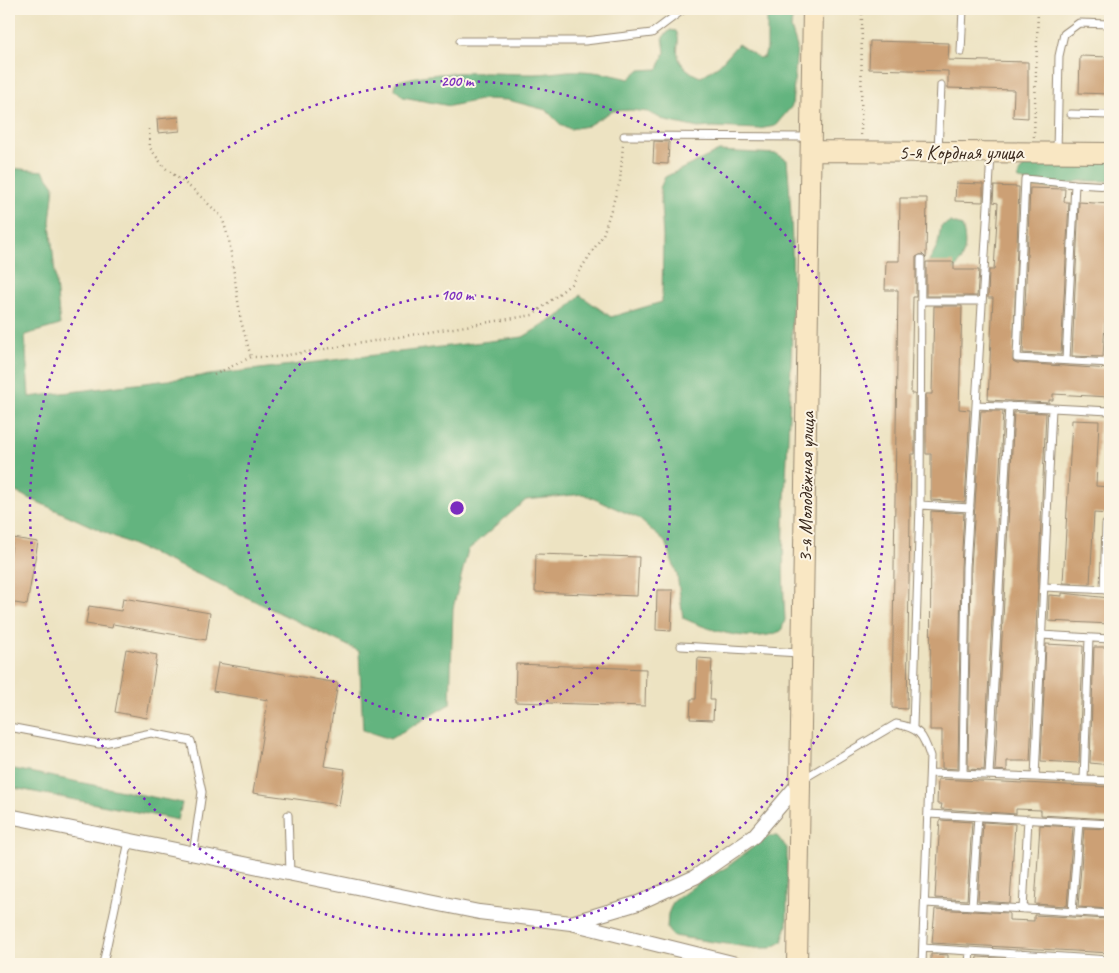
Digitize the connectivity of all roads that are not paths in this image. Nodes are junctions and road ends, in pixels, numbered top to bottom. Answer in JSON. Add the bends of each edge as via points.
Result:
{"nodes":[{"id":1,"x":684,"y":9,"type":"edge"},
{"id":2,"x":813,"y":9,"type":"edge"},
{"id":3,"x":963,"y":9,"type":"edge"},
{"id":4,"x":1110,"y":24,"type":"edge"},
{"id":5,"x":460,"y":41,"type":"dead end"},
{"id":6,"x":962,"y":52,"type":"dead end"},
{"id":7,"x":941,"y":85,"type":"dead end"},
{"id":8,"x":1071,"y":114,"type":"dead end"},
{"id":9,"x":1110,"y":115,"type":"edge"},
{"id":10,"x":624,"y":136,"type":"road end"},
{"id":11,"x":811,"y":144,"type":"junction"},
{"id":12,"x":938,"y":152,"type":"junction"},
{"id":13,"x":992,"y":152,"type":"junction"},
{"id":14,"x":1057,"y":152,"type":"junction"},
{"id":15,"x":1110,"y":153,"type":"edge"},
{"id":16,"x":1075,"y":184,"type":"junction"},
{"id":17,"x":1110,"y":186,"type":"edge"},
{"id":18,"x":921,"y":259,"type":"dead end"},
{"id":19,"x":921,"y":301,"type":"junction"},
{"id":20,"x":982,"y":301,"type":"junction"},
{"id":21,"x":1066,"y":360,"type":"junction"},
{"id":22,"x":1110,"y":363,"type":"edge"},
{"id":23,"x":976,"y":405,"type":"junction"},
{"id":24,"x":1009,"y":406,"type":"junction"},
{"id":25,"x":1052,"y":408,"type":"junction"},
{"id":26,"x":1110,"y":411,"type":"edge"},
{"id":27,"x":920,"y":506,"type":"junction"},
{"id":28,"x":970,"y":508,"type":"junction"},
{"id":29,"x":1110,"y":523,"type":"edge"},
{"id":30,"x":1044,"y":587,"type":"junction"},
{"id":31,"x":1107,"y":590,"type":"edge"},
{"id":32,"x":1041,"y":635,"type":"junction"},
{"id":33,"x":1089,"y":638,"type":"junction"},
{"id":34,"x":1110,"y":638,"type":"edge"},
{"id":35,"x":681,"y":646,"type":"dead end"},
{"id":36,"x":803,"y":653,"type":"junction"},
{"id":37,"x":913,"y":726,"type":"junction"},
{"id":38,"x":9,"y":727,"type":"edge"},
{"id":39,"x":930,"y":773,"type":"junction"},
{"id":40,"x":963,"y":774,"type":"junction"},
{"id":41,"x":989,"y":775,"type":"junction"},
{"id":42,"x":1035,"y":777,"type":"junction"},
{"id":43,"x":801,"y":780,"type":"junction"},
{"id":44,"x":1084,"y":780,"type":"junction"},
{"id":45,"x":1110,"y":781,"type":"edge"},
{"id":46,"x":928,"y":814,"type":"junction"},
{"id":47,"x":288,"y":815,"type":"dead end"},
{"id":48,"x":9,"y":816,"type":"edge"},
{"id":49,"x":978,"y":816,"type":"junction"},
{"id":50,"x":1028,"y":819,"type":"junction"},
{"id":51,"x":1079,"y":822,"type":"junction"},
{"id":52,"x":1110,"y":824,"type":"edge"},
{"id":53,"x":129,"y":841,"type":"junction"},
{"id":54,"x":193,"y":854,"type":"junction"},
{"id":55,"x":290,"y":873,"type":"junction"},
{"id":56,"x":925,"y":903,"type":"junction"},
{"id":57,"x":972,"y":906,"type":"junction"},
{"id":58,"x":1023,"y":909,"type":"junction"},
{"id":59,"x":1072,"y":912,"type":"junction"},
{"id":60,"x":1110,"y":914,"type":"edge"},
{"id":61,"x":570,"y":924,"type":"junction"},
{"id":62,"x":923,"y":948,"type":"junction"},
{"id":63,"x":970,"y":951,"type":"junction"},
{"id":64,"x":1020,"y":954,"type":"junction"},
{"id":65,"x":1110,"y":960,"type":"edge"},
{"id":66,"x":1066,"y":961,"type":"edge"},
{"id":67,"x":104,"y":964,"type":"edge"},
{"id":68,"x":736,"y":964,"type":"edge"},
{"id":69,"x":797,"y":964,"type":"edge"},
{"id":70,"x":922,"y":964,"type":"edge"},
{"id":71,"x":969,"y":964,"type":"edge"},
{"id":72,"x":1019,"y":964,"type":"edge"}],
"edges":[{"from":1,"to":5,"type":"lane","via":[[652,33],[585,41]]},
{"from":2,"to":11,"type":"main road","name":"3-я Молодёжная улица"},
{"from":3,"to":6,"type":"lane"},
{"from":4,"to":14,"type":"lane","via":[[1079,23],[1064,34],[1060,56]]},
{"from":7,"to":12,"type":"lane"},
{"from":8,"to":9,"type":"lane"},
{"from":10,"to":11,"type":"lane"},
{"from":11,"to":12,"type":"main road","name":"5-я Кордная улица","via":[[861,151]]},
{"from":11,"to":36,"type":"main road","name":"3-я Молодёжная улица"},
{"from":12,"to":13,"type":"main road","name":"5-я Кордная улица"},
{"from":13,"to":14,"type":"main road","name":"5-я Кордная улица"},
{"from":13,"to":20,"type":"lane"},
{"from":14,"to":15,"type":"main road","name":"5-я Кордная улица"},
{"from":16,"to":17,"type":"lane"},
{"from":16,"to":21,"type":"lane"},
{"from":16,"to":21,"type":"lane","via":[[1025,179],[1017,358]]},
{"from":18,"to":19,"type":"lane"},
{"from":19,"to":20,"type":"lane"},
{"from":19,"to":27,"type":"lane"},
{"from":20,"to":23,"type":"lane"},
{"from":21,"to":22,"type":"lane"},
{"from":23,"to":24,"type":"lane"},
{"from":23,"to":28,"type":"lane"},
{"from":24,"to":25,"type":"lane"},
{"from":24,"to":41,"type":"lane"},
{"from":25,"to":26,"type":"lane"},
{"from":25,"to":30,"type":"lane"},
{"from":27,"to":28,"type":"lane"},
{"from":27,"to":37,"type":"lane"},
{"from":28,"to":40,"type":"lane"},
{"from":29,"to":31,"type":"lane","via":[[1106,524]]},
{"from":30,"to":31,"type":"lane"},
{"from":30,"to":32,"type":"lane"},
{"from":32,"to":33,"type":"lane"},
{"from":32,"to":42,"type":"lane"},
{"from":33,"to":34,"type":"lane"},
{"from":33,"to":44,"type":"lane"},
{"from":35,"to":36,"type":"lane"},
{"from":36,"to":43,"type":"main road","name":"3-я Молодёжная улица"},
{"from":37,"to":39,"type":"lane","via":[[925,739]]},
{"from":37,"to":43,"type":"lane","via":[[896,724]]},
{"from":38,"to":54,"type":"lane","via":[[99,744],[151,733],[191,741],[202,792]]},
{"from":39,"to":40,"type":"lane"},
{"from":39,"to":46,"type":"lane"},
{"from":40,"to":41,"type":"lane"},
{"from":41,"to":42,"type":"lane"},
{"from":42,"to":44,"type":"lane"},
{"from":43,"to":61,"type":"street","via":[[754,836],[695,877],[638,903]]},
{"from":43,"to":69,"type":"main road","name":"3-я Молодёжная улица"},
{"from":44,"to":45,"type":"lane"},
{"from":46,"to":49,"type":"lane"},
{"from":46,"to":56,"type":"lane"},
{"from":47,"to":55,"type":"lane"},
{"from":48,"to":53,"type":"street"},
{"from":49,"to":50,"type":"lane"},
{"from":49,"to":57,"type":"lane"},
{"from":50,"to":51,"type":"lane"},
{"from":50,"to":58,"type":"lane"},
{"from":51,"to":52,"type":"lane"},
{"from":51,"to":59,"type":"lane"},
{"from":53,"to":54,"type":"street"},
{"from":53,"to":67,"type":"lane"},
{"from":54,"to":55,"type":"street"},
{"from":55,"to":61,"type":"street","via":[[479,912]]},
{"from":56,"to":57,"type":"lane"},
{"from":56,"to":62,"type":"lane"},
{"from":57,"to":58,"type":"lane"},
{"from":58,"to":59,"type":"lane"},
{"from":59,"to":60,"type":"lane"},
{"from":61,"to":68,"type":"street"},
{"from":62,"to":63,"type":"lane"},
{"from":62,"to":70,"type":"lane"},
{"from":63,"to":64,"type":"lane"},
{"from":63,"to":71,"type":"lane"},
{"from":64,"to":66,"type":"lane"},
{"from":64,"to":72,"type":"lane"},
{"from":65,"to":66,"type":"lane"}]}
